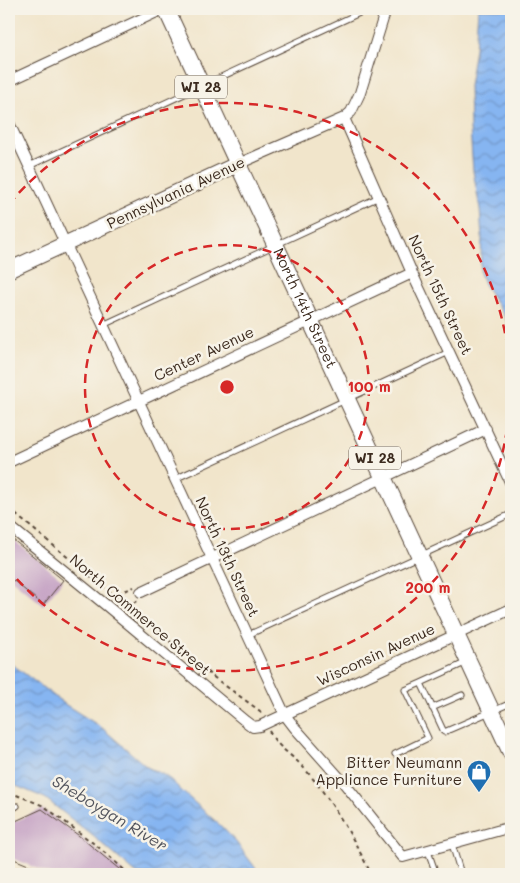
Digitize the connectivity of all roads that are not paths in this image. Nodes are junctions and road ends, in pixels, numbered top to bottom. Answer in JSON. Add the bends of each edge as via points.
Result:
{"nodes":[{"id":1,"x":165,"y":9,"type":"edge"},
{"id":2,"x":368,"y":9,"type":"edge"},
{"id":3,"x":377,"y":9,"type":"edge"},
{"id":4,"x":386,"y":9,"type":"edge"},
{"id":5,"x":382,"y":21,"type":"junction"},
{"id":6,"x":9,"y":81,"type":"edge"},
{"id":7,"x":201,"y":86,"type":"junction"},
{"id":8,"x":344,"y":118,"type":"junction"},
{"id":9,"x":9,"y":123,"type":"edge"},
{"id":10,"x":238,"y":164,"type":"junction"},
{"id":11,"x":29,"y":166,"type":"junction"},
{"id":12,"x":379,"y":197,"type":"junction"},
{"id":13,"x":65,"y":244,"type":"junction"},
{"id":14,"x":275,"y":245,"type":"junction"},
{"id":15,"x":9,"y":270,"type":"edge"},
{"id":16,"x":412,"y":273,"type":"junction"},
{"id":17,"x":310,"y":320,"type":"junction"},
{"id":18,"x":102,"y":325,"type":"junction"},
{"id":19,"x":449,"y":352,"type":"junction"},
{"id":20,"x":347,"y":399,"type":"junction"},
{"id":21,"x":138,"y":401,"type":"junction"},
{"id":22,"x":486,"y":429,"type":"junction"},
{"id":23,"x":9,"y":462,"type":"edge"},
{"id":24,"x":384,"y":477,"type":"junction"},
{"id":25,"x":174,"y":479,"type":"junction"},
{"id":26,"x":511,"y":484,"type":"edge"},
{"id":27,"x":511,"y":514,"type":"edge"},
{"id":28,"x":9,"y":526,"type":"edge"},
{"id":29,"x":421,"y":556,"type":"junction"},
{"id":30,"x":211,"y":558,"type":"junction"},
{"id":31,"x":141,"y":592,"type":"road end"},
{"id":32,"x":511,"y":609,"type":"edge"},
{"id":33,"x":457,"y":634,"type":"junction"},
{"id":34,"x":248,"y":636,"type":"junction"},
{"id":35,"x":469,"y":661,"type":"junction"},
{"id":36,"x":420,"y":682,"type":"junction"},
{"id":37,"x":462,"y":694,"type":"dead end"},
{"id":38,"x":511,"y":703,"type":"edge"},
{"id":39,"x":432,"y":708,"type":"junction"},
{"id":40,"x":492,"y":711,"type":"junction"},
{"id":41,"x":285,"y":714,"type":"junction"},
{"id":42,"x":253,"y":727,"type":"joint"},
{"id":43,"x":511,"y":753,"type":"edge"},
{"id":44,"x":395,"y":754,"type":"dead end"},
{"id":45,"x":18,"y":806,"type":"dead end"},
{"id":46,"x":9,"y":811,"type":"edge"},
{"id":47,"x":511,"y":827,"type":"edge"},
{"id":48,"x":452,"y":844,"type":"junction"},
{"id":49,"x":428,"y":851,"type":"junction"},
{"id":50,"x":436,"y":874,"type":"edge"},
{"id":51,"x":461,"y":874,"type":"edge"}],
"edges":[{"from":1,"to":6,"type":"street"},
{"from":1,"to":7,"type":"main road","number":"WI 28"},
{"from":2,"to":7,"type":"lane"},
{"from":3,"to":5,"type":"street"},
{"from":4,"to":5,"type":"street"},
{"from":5,"to":8,"type":"street","via":[[360,93],[351,112]]},
{"from":7,"to":10,"type":"main road","number":"WI 28"},
{"from":7,"to":11,"type":"lane"},
{"from":8,"to":10,"type":"street","name":"Pennsylvania Avenue"},
{"from":8,"to":12,"type":"street","name":"North 15th Street"},
{"from":9,"to":11,"type":"street","name":"North 13th Street"},
{"from":10,"to":13,"type":"street","name":"Pennsylvania Avenue"},
{"from":10,"to":14,"type":"main road","name":"North 14th Street","number":"WI 28"},
{"from":11,"to":13,"type":"street","name":"North 13th Street"},
{"from":12,"to":14,"type":"lane"},
{"from":12,"to":16,"type":"street","name":"North 15th Street"},
{"from":13,"to":15,"type":"street","name":"Pennsylvania Avenue"},
{"from":13,"to":18,"type":"street","name":"North 13th Street"},
{"from":14,"to":17,"type":"main road","name":"North 14th Street","number":"WI 28"},
{"from":14,"to":18,"type":"lane"},
{"from":16,"to":17,"type":"street","name":"Center Avenue"},
{"from":16,"to":19,"type":"street","name":"North 15th Street"},
{"from":17,"to":20,"type":"main road","name":"North 14th Street","number":"WI 28"},
{"from":17,"to":21,"type":"street","name":"Center Avenue"},
{"from":18,"to":21,"type":"street","name":"North 13th Street"},
{"from":19,"to":20,"type":"lane"},
{"from":19,"to":22,"type":"street","name":"North 15th Street"},
{"from":20,"to":24,"type":"main road","name":"North 14th Street","number":"WI 28"},
{"from":20,"to":25,"type":"lane"},
{"from":21,"to":23,"type":"street","name":"Center Avenue"},
{"from":21,"to":25,"type":"street","name":"North 13th Street"},
{"from":22,"to":24,"type":"street"},
{"from":22,"to":26,"type":"street","name":"North 15th Street"},
{"from":24,"to":29,"type":"main road","name":"North 14th Street","number":"WI 28"},
{"from":24,"to":30,"type":"street"},
{"from":25,"to":30,"type":"street","name":"North 13th Street"},
{"from":27,"to":29,"type":"lane"},
{"from":28,"to":42,"type":"street","name":"North Commerce Street"},
{"from":29,"to":33,"type":"main road","name":"North 14th Street","number":"WI 28"},
{"from":29,"to":34,"type":"lane"},
{"from":30,"to":31,"type":"street"},
{"from":30,"to":34,"type":"street","name":"North 13th Street"},
{"from":32,"to":33,"type":"street","name":"Wisconsin Avenue"},
{"from":33,"to":35,"type":"main road","name":"North 14th Street","number":"WI 28"},
{"from":33,"to":41,"type":"street","name":"Wisconsin Avenue"},
{"from":34,"to":41,"type":"street","name":"North 13th Street"},
{"from":35,"to":36,"type":"lane"},
{"from":35,"to":40,"type":"main road","name":"North 14th Street","number":"WI 28"},
{"from":36,"to":39,"type":"lane"},
{"from":36,"to":44,"type":"lane","via":[[405,690],[428,738]]},
{"from":37,"to":39,"type":"lane"},
{"from":38,"to":40,"type":"lane"},
{"from":39,"to":40,"type":"lane","via":[[444,732]]},
{"from":40,"to":43,"type":"main road","name":"North 14th Street","number":"WI 28"},
{"from":41,"to":42,"type":"street","name":"Wisconsin Avenue"},
{"from":41,"to":49,"type":"street","name":"North 13th Street","via":[[403,858]]},
{"from":45,"to":46,"type":"lane"},
{"from":47,"to":48,"type":"street"},
{"from":48,"to":49,"type":"street"},
{"from":48,"to":51,"type":"lane"},
{"from":49,"to":50,"type":"lane"}]}
